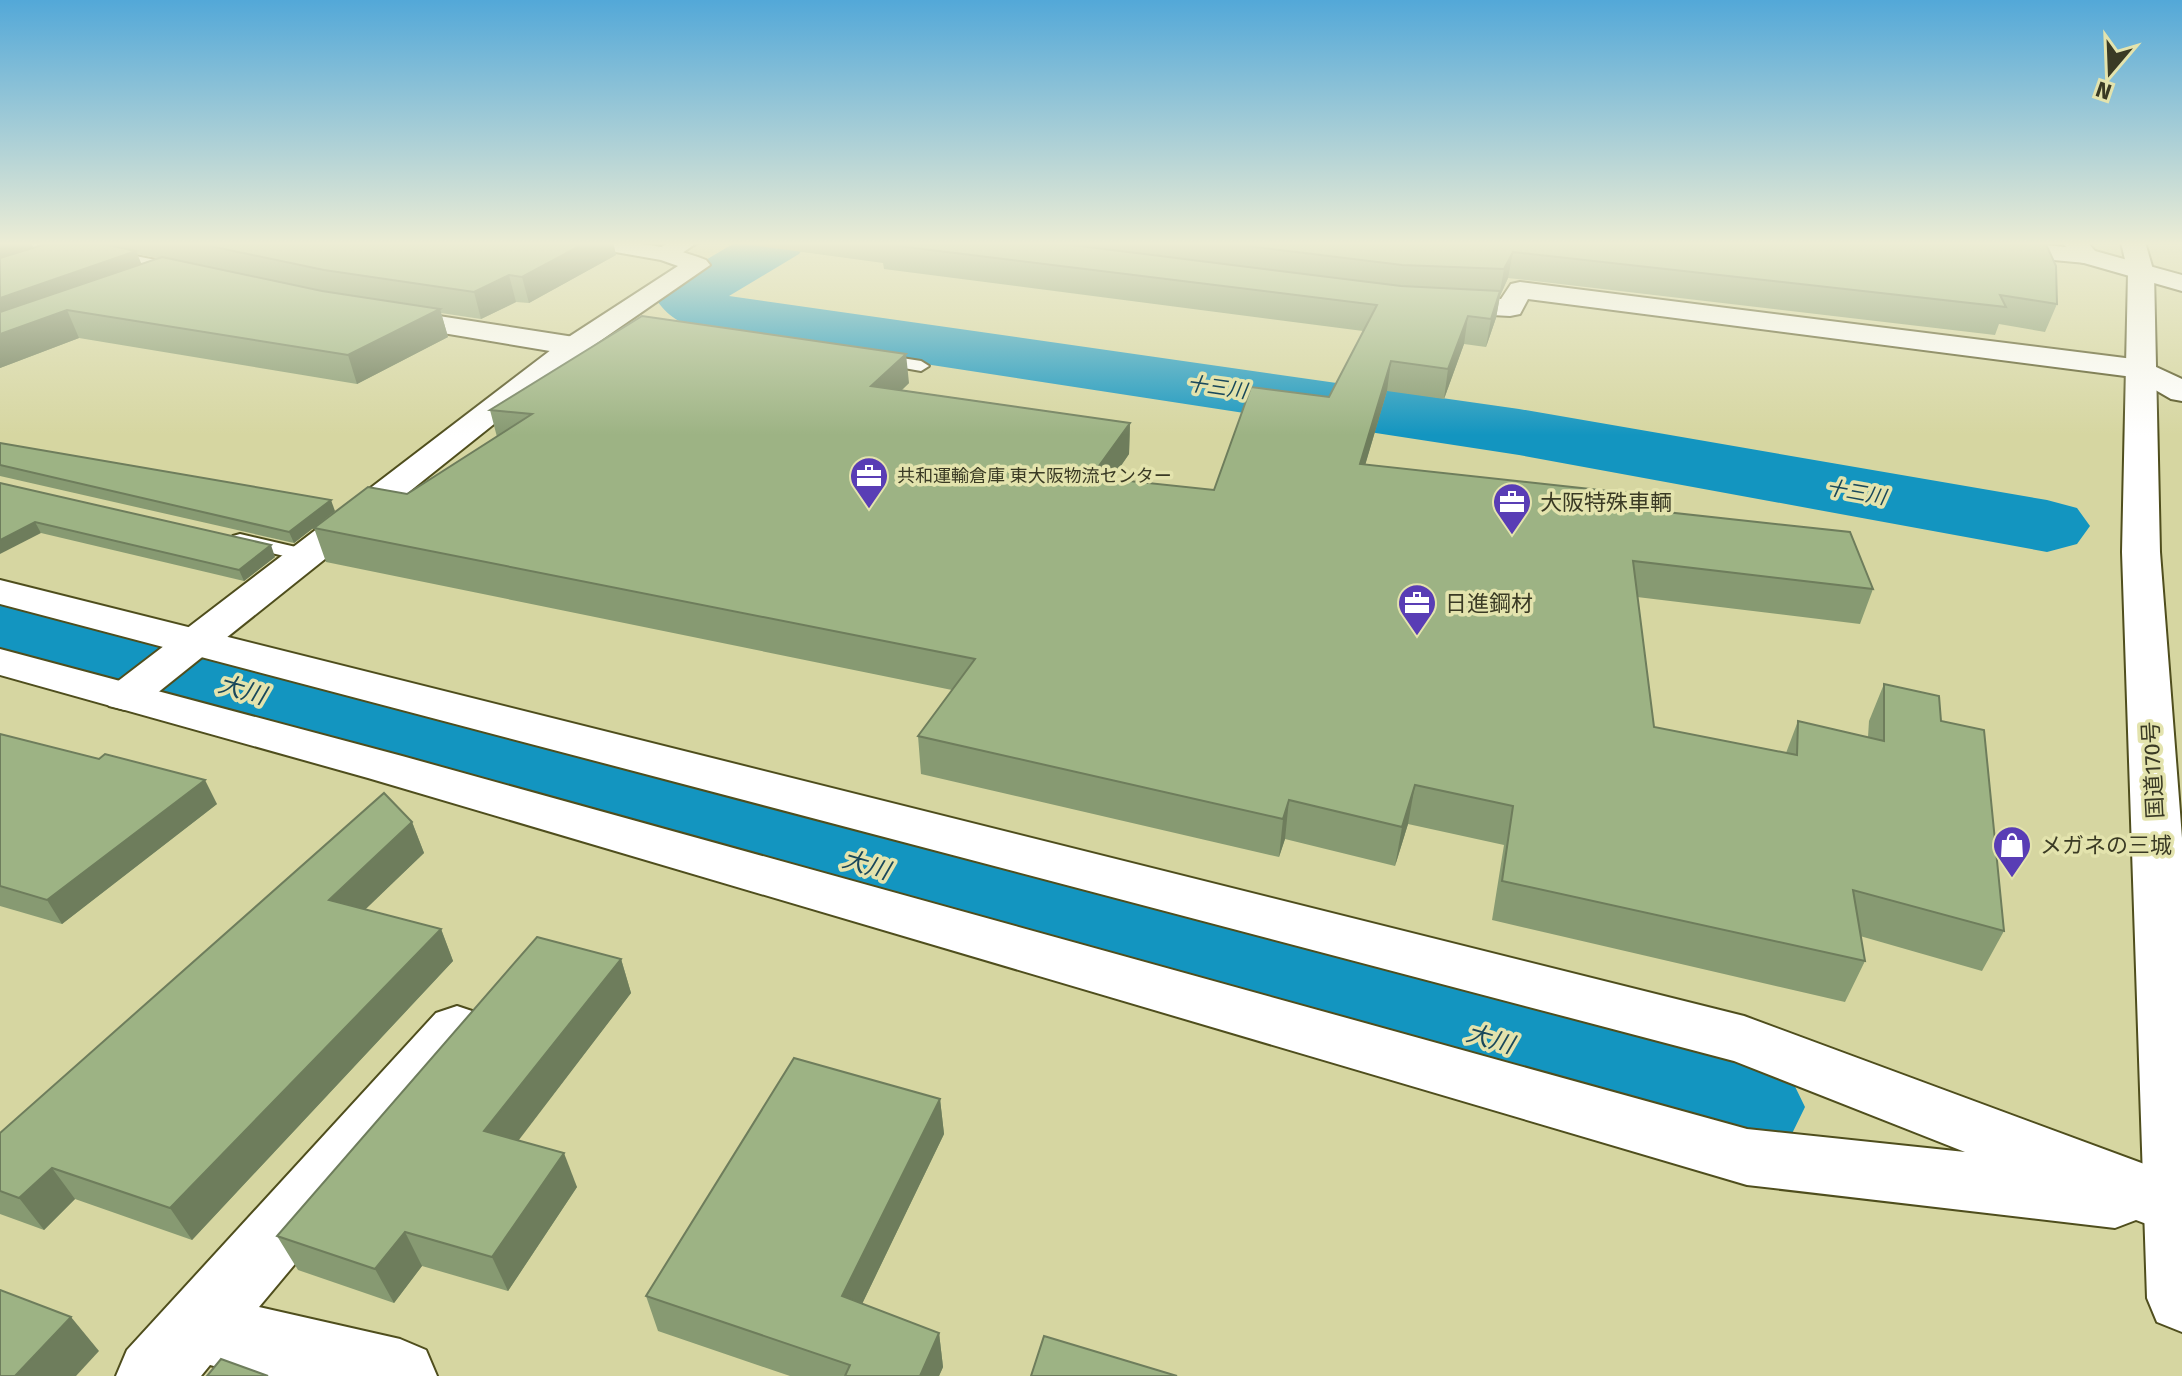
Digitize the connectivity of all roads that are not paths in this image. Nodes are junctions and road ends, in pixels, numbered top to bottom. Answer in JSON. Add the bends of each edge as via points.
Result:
{"nodes":[{"id":1,"x":648,"y":306,"type":"edge"},
{"id":2,"x":1476,"y":306,"type":"edge"},
{"id":3,"x":1511,"y":306,"type":"edge"},
{"id":4,"x":1647,"y":306,"type":"edge"},
{"id":5,"x":2152,"y":306,"type":"edge"},
{"id":6,"x":362,"y":312,"type":"edge"},
{"id":7,"x":574,"y":346,"type":"junction"},
{"id":8,"x":860,"y":357,"type":"edge"},
{"id":9,"x":921,"y":366,"type":"dead end"},
{"id":10,"x":2141,"y":369,"type":"junction"},
{"id":11,"x":2182,"y":392,"type":"edge"},
{"id":12,"x":214,"y":534,"type":"edge"},
{"id":13,"x":306,"y":555,"type":"junction"},
{"id":14,"x":0,"y":592,"type":"edge"},
{"id":15,"x":198,"y":641,"type":"junction"},
{"id":16,"x":0,"y":662,"type":"edge"},
{"id":17,"x":125,"y":697,"type":"junction"},
{"id":18,"x":496,"y":985,"type":"edge"},
{"id":19,"x":2180,"y":1205,"type":"edge"},
{"id":20,"x":2182,"y":1298,"type":"edge"},
{"id":21,"x":175,"y":1351,"type":"edge"},
{"id":22,"x":400,"y":1376,"type":"edge"}],
"edges":[{"from":1,"to":7,"type":"main road","via":[[630,321]]},
{"from":2,"to":3,"type":"main road"},
{"from":4,"to":10,"type":"main road"},
{"from":5,"to":10,"type":"main road","name":"国道170号"},
{"from":6,"to":7,"type":"main road"},
{"from":7,"to":13,"type":"main road"},
{"from":8,"to":9,"type":"lane"},
{"from":10,"to":11,"type":"main road"},
{"from":10,"to":19,"type":"main road","name":"国道170号","via":[[2141,552]]},
{"from":12,"to":13,"type":"lane"},
{"from":13,"to":15,"type":"main road"},
{"from":14,"to":15,"type":"main road"},
{"from":15,"to":17,"type":"main road"},
{"from":15,"to":19,"type":"main road","via":[[1744,1040]]},
{"from":16,"to":17,"type":"main road"},
{"from":17,"to":19,"type":"main road","via":[[1747,1157]]},
{"from":18,"to":21,"type":"main road"},
{"from":19,"to":20,"type":"main road","name":"国道170号"},
{"from":21,"to":22,"type":"main road"}]}
